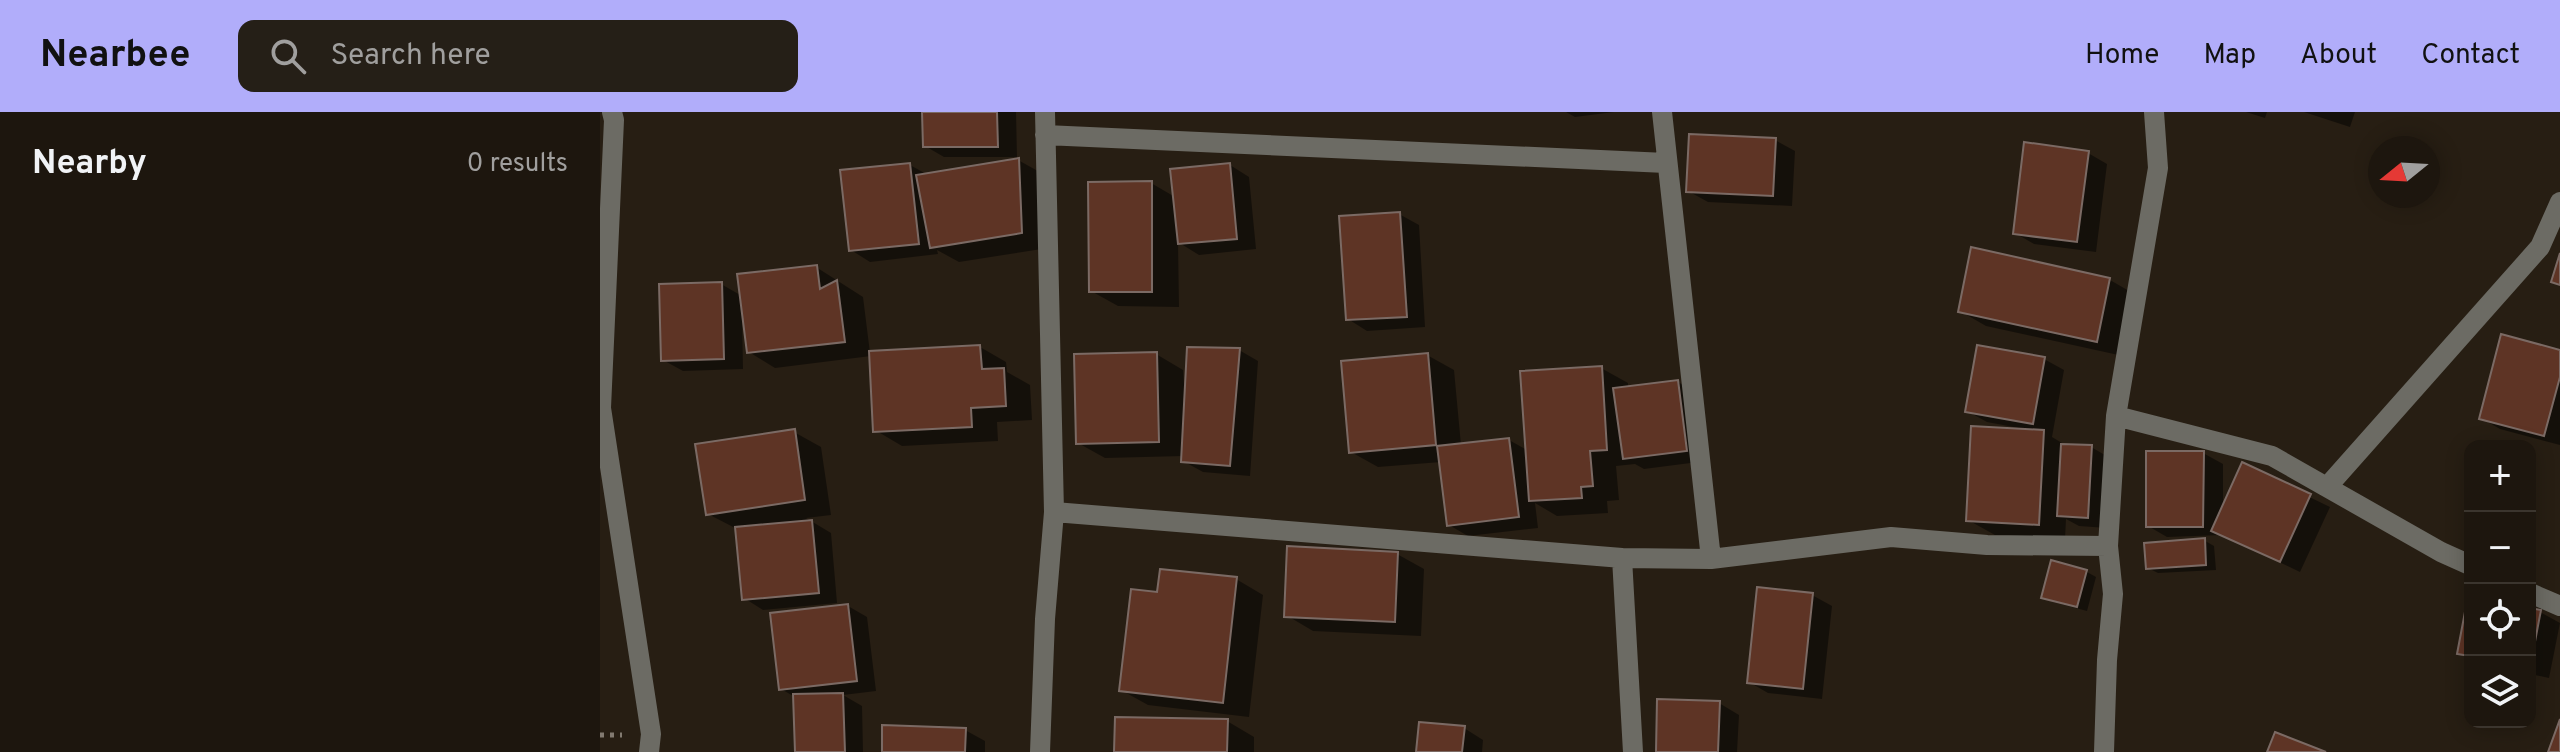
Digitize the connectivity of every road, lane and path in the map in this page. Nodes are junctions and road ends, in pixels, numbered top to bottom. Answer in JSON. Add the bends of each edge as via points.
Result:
{"nodes":[{"id":1,"x":612,"y":112,"type":"edge"},
{"id":2,"x":1045,"y":112,"type":"edge"},
{"id":3,"x":1662,"y":112,"type":"edge"},
{"id":4,"x":2154,"y":112,"type":"edge"},
{"id":5,"x":1045,"y":135,"type":"junction"},
{"id":6,"x":1666,"y":163,"type":"junction"},
{"id":7,"x":2560,"y":202,"type":"edge"},
{"id":8,"x":2116,"y":416,"type":"junction"},
{"id":9,"x":2327,"y":487,"type":"junction"},
{"id":10,"x":1054,"y":512,"type":"junction"},
{"id":11,"x":2108,"y":546,"type":"junction"},
{"id":12,"x":1622,"y":558,"type":"junction"},
{"id":13,"x":1711,"y":559,"type":"junction"},
{"id":14,"x":2464,"y":562,"type":"edge"},
{"id":15,"x":2536,"y":596,"type":"edge"},
{"id":16,"x":2560,"y":606,"type":"edge"},
{"id":17,"x":649,"y":752,"type":"edge"},
{"id":18,"x":1040,"y":752,"type":"edge"},
{"id":19,"x":1633,"y":752,"type":"edge"},
{"id":20,"x":2104,"y":752,"type":"edge"}],
"edges":[{"from":1,"to":17,"type":"street","via":[[601,408],[651,734]]},
{"from":2,"to":5,"type":"street"},
{"from":3,"to":6,"type":"street"},
{"from":4,"to":8,"type":"street","via":[[2158,168]]},
{"from":5,"to":6,"type":"street"},
{"from":5,"to":10,"type":"street"},
{"from":6,"to":13,"type":"street"},
{"from":7,"to":9,"type":"street","via":[[2540,247]]},
{"from":8,"to":9,"type":"street","via":[[2272,456]]},
{"from":8,"to":11,"type":"street"},
{"from":9,"to":14,"type":"street"},
{"from":10,"to":12,"type":"street"},
{"from":10,"to":18,"type":"street"},
{"from":11,"to":13,"type":"street","via":[[1987,545],[1891,537]]},
{"from":11,"to":20,"type":"street","via":[[2113,594]]},
{"from":12,"to":13,"type":"street"},
{"from":12,"to":19,"type":"street"},
{"from":15,"to":16,"type":"street"}]}
